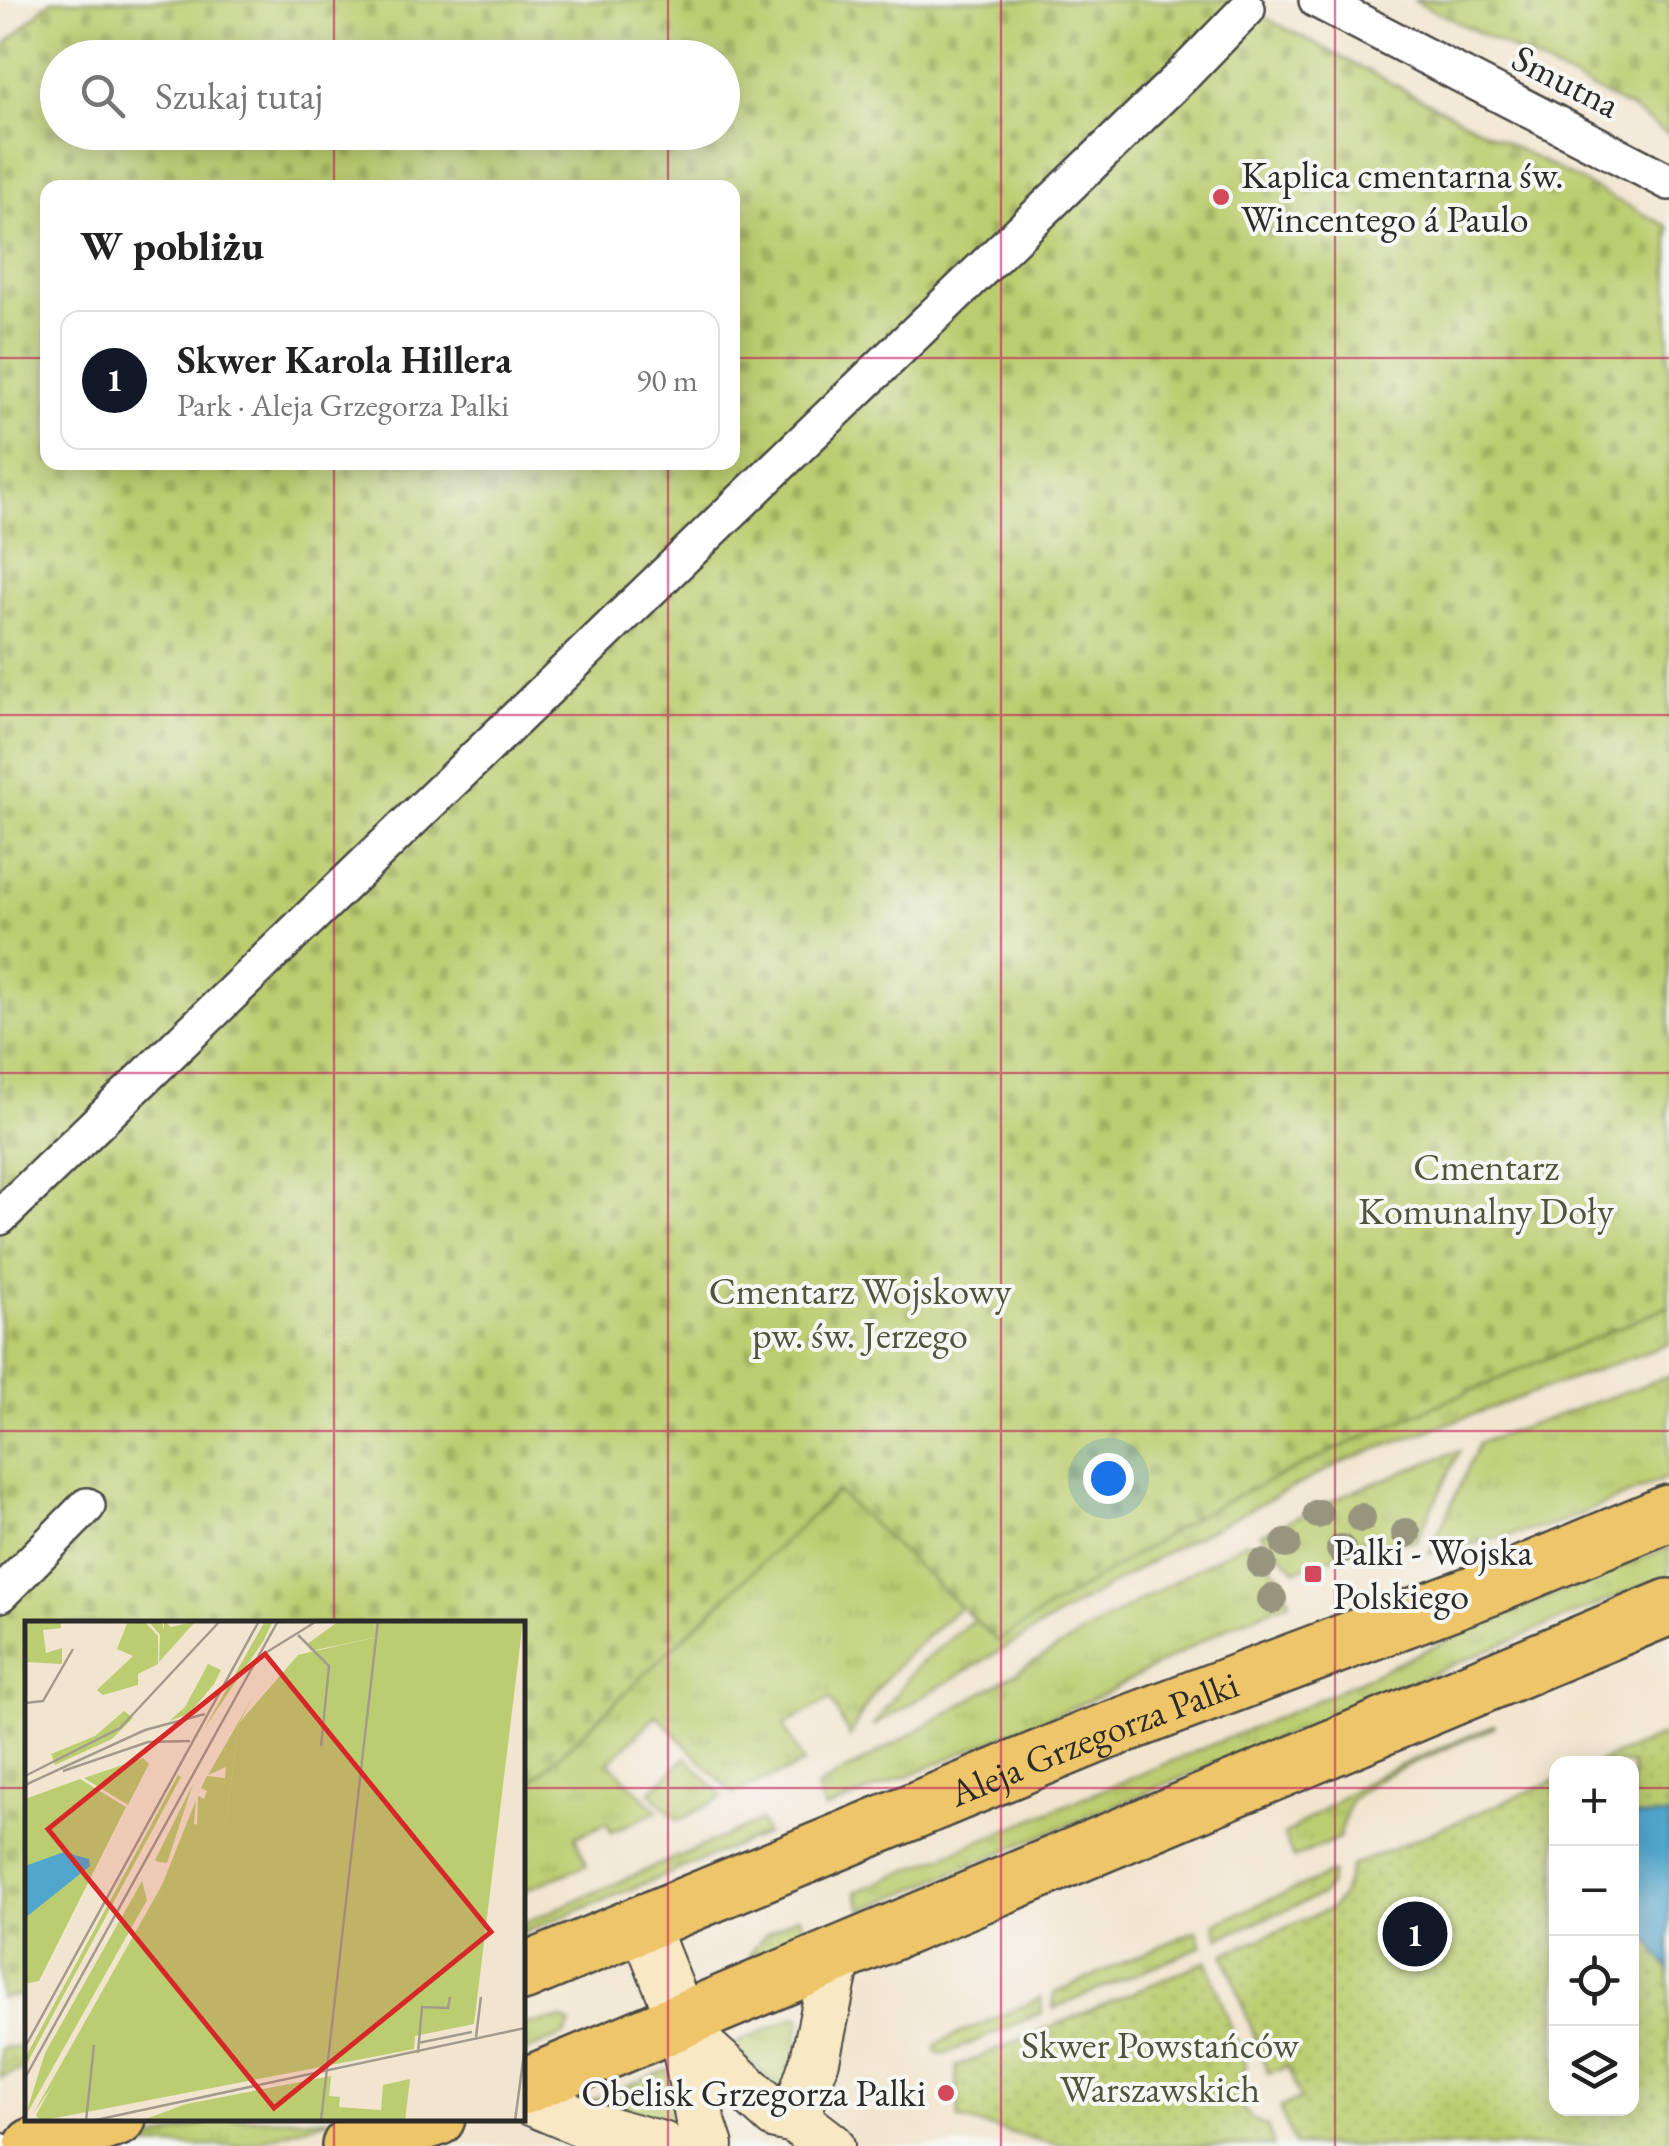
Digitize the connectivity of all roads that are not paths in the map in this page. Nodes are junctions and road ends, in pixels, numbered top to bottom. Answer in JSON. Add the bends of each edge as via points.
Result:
{"nodes":[{"id":1,"x":1317,"y":0,"type":"edge"},
{"id":2,"x":1252,"y":4,"type":"edge"},
{"id":3,"x":1669,"y":182,"type":"edge"},
{"id":4,"x":0,"y":1217,"type":"edge"},
{"id":5,"x":87,"y":1506,"type":"dead end"},
{"id":6,"x":1669,"y":1513,"type":"edge"},
{"id":7,"x":0,"y":1594,"type":"edge"},
{"id":8,"x":1669,"y":1607,"type":"edge"},
{"id":9,"x":643,"y":1923,"type":"junction"},
{"id":10,"x":837,"y":1956,"type":"junction"},
{"id":11,"x":525,"y":1972,"type":"edge"},
{"id":12,"x":682,"y":2021,"type":"junction"},
{"id":13,"x":525,"y":2086,"type":"edge"},
{"id":14,"x":525,"y":2098,"type":"edge"},
{"id":15,"x":109,"y":2121,"type":"edge"},
{"id":16,"x":427,"y":2121,"type":"edge"},
{"id":17,"x":812,"y":2133,"type":"edge"},
{"id":18,"x":0,"y":2142,"type":"edge"},
{"id":19,"x":10,"y":2146,"type":"edge"},
{"id":20,"x":32,"y":2146,"type":"edge"},
{"id":21,"x":350,"y":2146,"type":"edge"},
{"id":22,"x":662,"y":2146,"type":"edge"},
{"id":23,"x":709,"y":2146,"type":"edge"}],
"edges":[{"from":1,"to":3,"type":"street","name":"Smutna"},
{"from":2,"to":4,"type":"street"},
{"from":5,"to":7,"type":"street"},
{"from":6,"to":9,"type":"main road","name":"Aleja Grzegorza Palki","via":[[1092,1737]]},
{"from":8,"to":10,"type":"main road"},
{"from":9,"to":11,"type":"main road","name":"Aleja Grzegorza Palki"},
{"from":9,"to":12,"type":"main road"},
{"from":10,"to":12,"type":"main road"},
{"from":10,"to":17,"type":"main road","via":[[815,2060]]},
{"from":12,"to":13,"type":"main road"},
{"from":12,"to":17,"type":"main road","via":[[776,2115]]},
{"from":12,"to":23,"type":"main road"},
{"from":14,"to":22,"type":"main road"},
{"from":15,"to":20,"type":"main road"},
{"from":16,"to":21,"type":"main road"},
{"from":18,"to":19,"type":"lane"}]}
